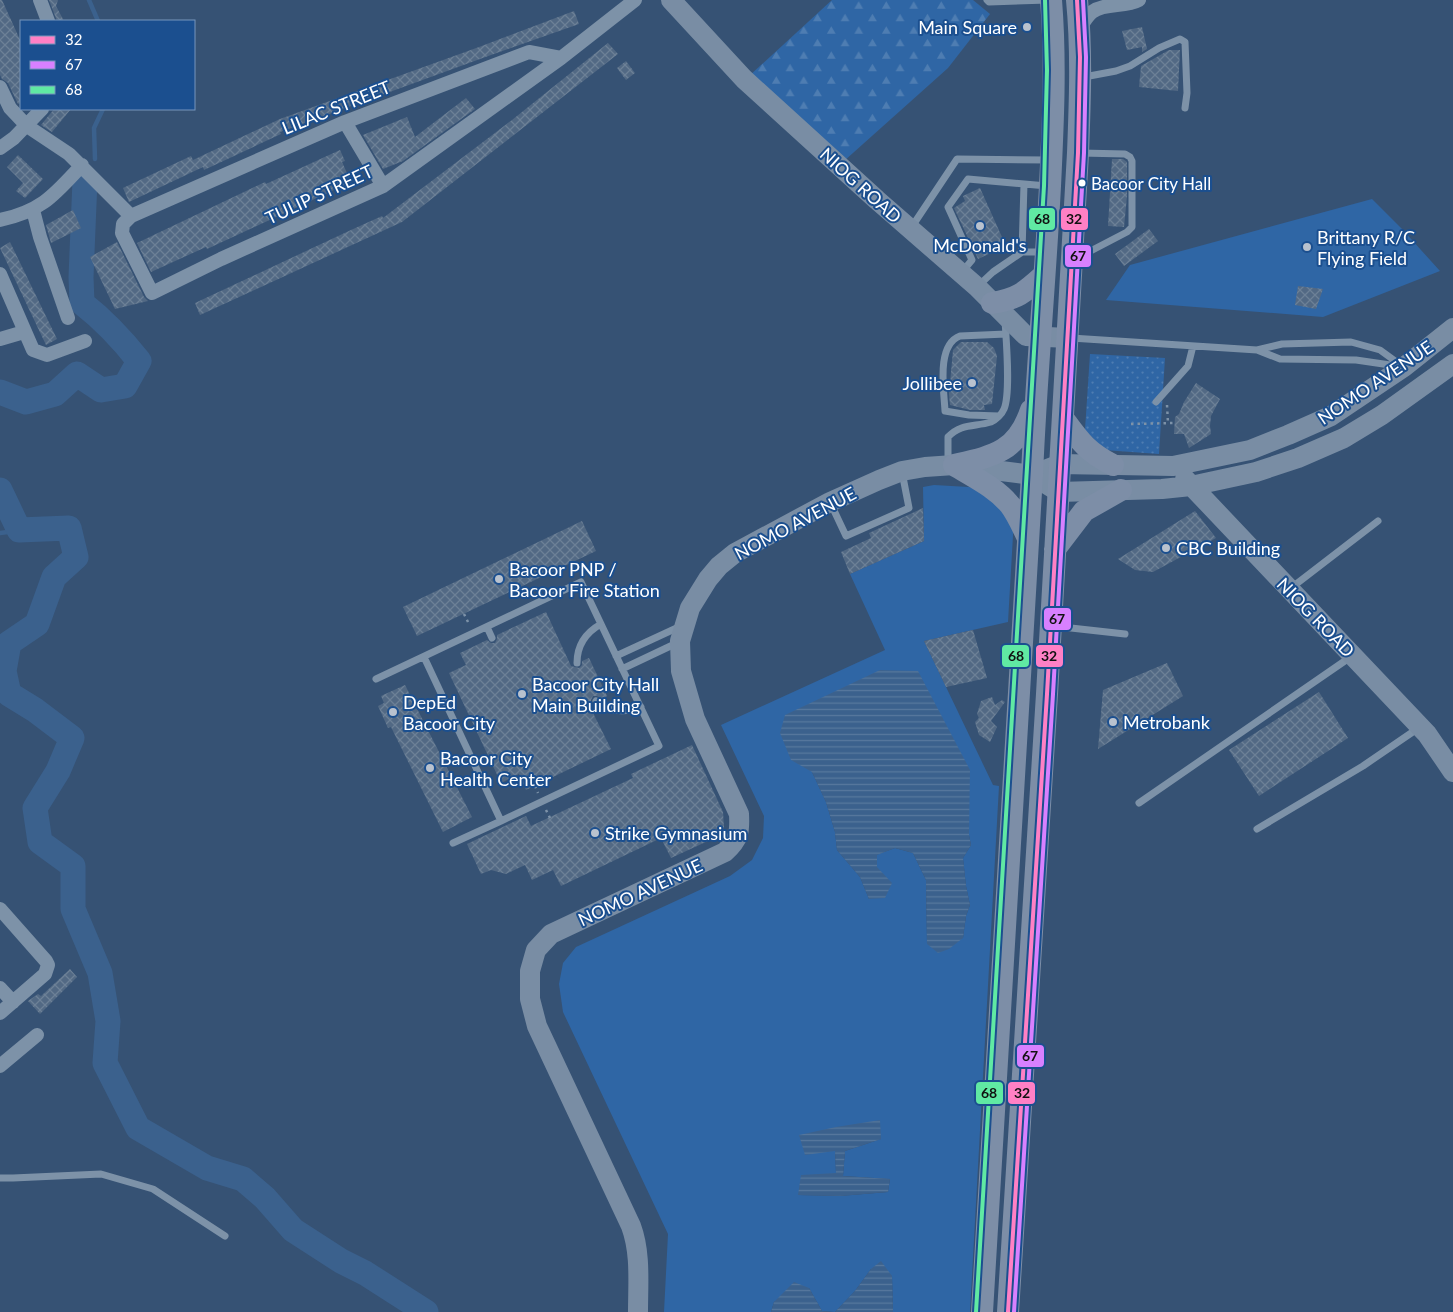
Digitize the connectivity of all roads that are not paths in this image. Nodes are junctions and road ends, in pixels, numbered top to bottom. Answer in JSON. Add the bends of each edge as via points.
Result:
{"nodes":[{"id":1,"x":40,"y":0,"type":"edge"},
{"id":2,"x":635,"y":0,"type":"edge"},
{"id":3,"x":671,"y":0,"type":"edge"},
{"id":4,"x":987,"y":0,"type":"edge"},
{"id":5,"x":1050,"y":0,"type":"edge"},
{"id":6,"x":1077,"y":0,"type":"edge"},
{"id":7,"x":1139,"y":0,"type":"edge"},
{"id":8,"x":48,"y":20,"type":"edge"},
{"id":9,"x":1080,"y":28,"type":"junction"},
{"id":10,"x":561,"y":58,"type":"junction"},
{"id":11,"x":1081,"y":77,"type":"junction"},
{"id":12,"x":0,"y":86,"type":"edge"},
{"id":13,"x":1185,"y":108,"type":"dead end"},
{"id":14,"x":41,"y":110,"type":"edge"},
{"id":15,"x":345,"y":122,"type":"junction"},
{"id":16,"x":27,"y":126,"type":"junction"},
{"id":17,"x":0,"y":148,"type":"edge"},
{"id":18,"x":1078,"y":153,"type":"junction"},
{"id":19,"x":1051,"y":160,"type":"junction"},
{"id":20,"x":82,"y":165,"type":"junction"},
{"id":21,"x":1024,"y":184,"type":"junction"},
{"id":22,"x":383,"y":186,"type":"junction"},
{"id":23,"x":1050,"y":186,"type":"junction"},
{"id":24,"x":33,"y":210,"type":"junction"},
{"id":25,"x":131,"y":216,"type":"junction"},
{"id":26,"x":0,"y":220,"type":"edge"},
{"id":27,"x":910,"y":229,"type":"junction"},
{"id":28,"x":1022,"y":252,"type":"junction"},
{"id":29,"x":1046,"y":252,"type":"junction"},
{"id":30,"x":1072,"y":261,"type":"junction"},
{"id":31,"x":960,"y":273,"type":"junction"},
{"id":32,"x":0,"y":274,"type":"edge"},
{"id":33,"x":1044,"y":275,"type":"junction"},
{"id":34,"x":995,"y":310,"type":"junction"},
{"id":35,"x":68,"y":318,"type":"dead end"},
{"id":36,"x":1453,"y":328,"type":"edge"},
{"id":37,"x":24,"y":332,"type":"junction"},
{"id":38,"x":1041,"y":337,"type":"junction"},
{"id":39,"x":1068,"y":338,"type":"junction"},
{"id":40,"x":0,"y":339,"type":"edge"},
{"id":41,"x":85,"y":341,"type":"dead end"},
{"id":42,"x":1193,"y":346,"type":"junction"},
{"id":43,"x":1257,"y":350,"type":"junction"},
{"id":44,"x":1453,"y":364,"type":"edge"},
{"id":45,"x":1404,"y":367,"type":"junction"},
{"id":46,"x":1036,"y":397,"type":"junction"},
{"id":47,"x":1156,"y":402,"type":"dead end"},
{"id":48,"x":999,"y":416,"type":"junction"},
{"id":49,"x":1063,"y":418,"type":"junction"},
{"id":50,"x":1060,"y":464,"type":"junction"},
{"id":51,"x":951,"y":465,"type":"junction"},
{"id":52,"x":1113,"y":465,"type":"junction"},
{"id":53,"x":1173,"y":466,"type":"junction"},
{"id":54,"x":902,"y":471,"type":"junction"},
{"id":55,"x":1032,"y":475,"type":"junction"},
{"id":56,"x":1191,"y":486,"type":"junction"},
{"id":57,"x":1121,"y":490,"type":"junction"},
{"id":58,"x":1059,"y":492,"type":"junction"},
{"id":59,"x":830,"y":502,"type":"junction"},
{"id":60,"x":1378,"y":521,"type":"dead end"},
{"id":61,"x":1027,"y":536,"type":"junction"},
{"id":62,"x":1055,"y":549,"type":"junction"},
{"id":63,"x":1290,"y":590,"type":"junction"},
{"id":64,"x":601,"y":624,"type":"junction"},
{"id":65,"x":1050,"y":626,"type":"junction"},
{"id":66,"x":487,"y":627,"type":"junction"},
{"id":67,"x":682,"y":633,"type":"junction"},
{"id":68,"x":1125,"y":634,"type":"dead end"},
{"id":69,"x":492,"y":638,"type":"dead end"},
{"id":70,"x":616,"y":656,"type":"junction"},
{"id":71,"x":1352,"y":656,"type":"junction"},
{"id":72,"x":424,"y":657,"type":"junction"},
{"id":73,"x":577,"y":664,"type":"dead end"},
{"id":74,"x":622,"y":668,"type":"junction"},
{"id":75,"x":376,"y":679,"type":"dead end"},
{"id":76,"x":596,"y":702,"type":"dead end"},
{"id":77,"x":640,"y":707,"type":"junction"},
{"id":78,"x":1420,"y":727,"type":"junction"},
{"id":79,"x":1453,"y":772,"type":"edge"},
{"id":80,"x":1139,"y":803,"type":"dead end"},
{"id":81,"x":501,"y":821,"type":"junction"},
{"id":82,"x":1257,"y":829,"type":"dead end"},
{"id":83,"x":453,"y":843,"type":"dead end"},
{"id":84,"x":0,"y":909,"type":"edge"},
{"id":85,"x":0,"y":988,"type":"edge"},
{"id":86,"x":13,"y":1002,"type":"junction"},
{"id":87,"x":0,"y":1013,"type":"edge"},
{"id":88,"x":37,"y":1035,"type":"dead end"},
{"id":89,"x":0,"y":1066,"type":"edge"},
{"id":90,"x":0,"y":1178,"type":"edge"},
{"id":91,"x":225,"y":1236,"type":"dead end"},
{"id":92,"x":638,"y":1312,"type":"edge"},
{"id":93,"x":982,"y":1312,"type":"edge"},
{"id":94,"x":1008,"y":1312,"type":"edge"}],
"edges":[{"from":1,"to":8,"type":"street"},
{"from":2,"to":10,"type":"street","name":"TULIP STREET"},
{"from":3,"to":27,"type":"street","name":"NIOG ROAD","via":[[744,79]]},
{"from":4,"to":5,"type":"lane"},
{"from":5,"to":19,"type":"main road","via":[[1054,88]]},
{"from":6,"to":9,"type":"main road"},
{"from":7,"to":9,"type":"street","via":[[1103,6],[1091,12]]},
{"from":9,"to":11,"type":"main road"},
{"from":10,"to":15,"type":"street","name":"LILAC STREET","via":[[529,52]]},
{"from":10,"to":22,"type":"street","name":"TULIP STREET"},
{"from":11,"to":13,"type":"lane","via":[[1130,66],[1180,39],[1186,42]]},
{"from":11,"to":18,"type":"main road"},
{"from":12,"to":16,"type":"street","via":[[10,108]]},
{"from":14,"to":16,"type":"street"},
{"from":15,"to":22,"type":"street"},
{"from":15,"to":25,"type":"street","name":"LILAC STREET"},
{"from":16,"to":17,"type":"street"},
{"from":16,"to":20,"type":"street"},
{"from":18,"to":30,"type":"main road"},
{"from":18,"to":30,"type":"lane","via":[[1125,154],[1130,157],[1132,227]]},
{"from":19,"to":23,"type":"main road"},
{"from":19,"to":27,"type":"lane","via":[[957,159]]},
{"from":20,"to":24,"type":"street","via":[[52,197]]},
{"from":20,"to":25,"type":"street"},
{"from":21,"to":23,"type":"lane"},
{"from":21,"to":28,"type":"lane"},
{"from":21,"to":31,"type":"lane","via":[[968,178],[948,207],[972,260]]},
{"from":22,"to":25,"type":"street","name":"TULIP STREET","via":[[152,293],[122,233],[123,224]]},
{"from":23,"to":29,"type":"main road"},
{"from":24,"to":26,"type":"street"},
{"from":24,"to":35,"type":"street"},
{"from":27,"to":31,"type":"street","name":"NIOG ROAD"},
{"from":28,"to":29,"type":"lane"},
{"from":28,"to":34,"type":"lane","via":[[993,272]]},
{"from":29,"to":33,"type":"main road"},
{"from":30,"to":39,"type":"main road"},
{"from":31,"to":34,"type":"street","name":"NIOG ROAD"},
{"from":32,"to":37,"type":"street"},
{"from":33,"to":34,"type":"main road","via":[[1028,290]]},
{"from":33,"to":38,"type":"main road"},
{"from":34,"to":38,"type":"street","name":"NIOG ROAD","via":[[1026,336]]},
{"from":34,"to":48,"type":"lane","via":[[1008,378],[1006,402]]},
{"from":34,"to":48,"type":"lane","via":[[949,343],[945,355],[944,387],[945,411]]},
{"from":36,"to":45,"type":"street","name":"NOMO AVENUE"},
{"from":37,"to":40,"type":"street"},
{"from":37,"to":41,"type":"street","via":[[32,350],[47,355]]},
{"from":38,"to":39,"type":"street","name":"NIOG ROAD"},
{"from":38,"to":46,"type":"main road"},
{"from":39,"to":42,"type":"lane"},
{"from":39,"to":49,"type":"main road"},
{"from":42,"to":43,"type":"lane"},
{"from":42,"to":47,"type":"lane","via":[[1188,366]]},
{"from":43,"to":45,"type":"lane","via":[[1280,359],[1356,360]]},
{"from":43,"to":45,"type":"lane","via":[[1282,344],[1350,342],[1380,350]]},
{"from":44,"to":56,"type":"street","name":"NOMO AVENUE","via":[[1390,410],[1344,438],[1256,472]]},
{"from":45,"to":53,"type":"street","name":"NOMO AVENUE","via":[[1330,416],[1288,435],[1250,450]]},
{"from":46,"to":51,"type":"main road","via":[[1026,426],[1005,448],[990,457]]},
{"from":46,"to":55,"type":"main road"},
{"from":48,"to":51,"type":"lane","via":[[990,422],[961,427],[948,437]]},
{"from":49,"to":50,"type":"main road"},
{"from":49,"to":52,"type":"main road","via":[[1085,447]]},
{"from":50,"to":52,"type":"street","name":"NOMO AVENUE"},
{"from":50,"to":55,"type":"street","name":"NOMO AVENUE"},
{"from":50,"to":58,"type":"main road"},
{"from":51,"to":54,"type":"street","name":"NOMO AVENUE"},
{"from":51,"to":55,"type":"street","name":"NOMO AVENUE"},
{"from":51,"to":61,"type":"main road","via":[[1003,498]]},
{"from":52,"to":53,"type":"street","name":"NOMO AVENUE"},
{"from":53,"to":56,"type":"street","name":"NIOG ROAD"},
{"from":54,"to":59,"type":"street","name":"NOMO AVENUE"},
{"from":54,"to":59,"type":"lane","via":[[909,508],[846,536]]},
{"from":55,"to":58,"type":"street","name":"NOMO AVENUE"},
{"from":55,"to":61,"type":"main road"},
{"from":56,"to":57,"type":"street","name":"NOMO AVENUE"},
{"from":56,"to":63,"type":"street","name":"NIOG ROAD"},
{"from":57,"to":58,"type":"street","name":"NOMO AVENUE"},
{"from":57,"to":62,"type":"main road","via":[[1084,511]]},
{"from":58,"to":62,"type":"main road"},
{"from":59,"to":67,"type":"street","name":"NOMO AVENUE","via":[[754,542],[719,566],[698,593]]},
{"from":60,"to":63,"type":"lane"},
{"from":61,"to":93,"type":"main road"},
{"from":62,"to":65,"type":"main road"},
{"from":63,"to":71,"type":"street","name":"NIOG ROAD"},
{"from":64,"to":66,"type":"lane","via":[[582,582]]},
{"from":64,"to":70,"type":"lane"},
{"from":64,"to":73,"type":"lane","via":[[584,638],[577,652]]},
{"from":65,"to":68,"type":"lane"},
{"from":65,"to":94,"type":"main road"},
{"from":66,"to":69,"type":"lane"},
{"from":66,"to":72,"type":"lane"},
{"from":67,"to":70,"type":"lane"},
{"from":67,"to":74,"type":"lane"},
{"from":67,"to":92,"type":"street","name":"NOMO AVENUE","via":[[681,670],[686,694],[739,814],[740,831],[734,844],[725,852],[551,934],[536,950],[530,971],[530,999],[537,1026],[636,1239]]},
{"from":70,"to":74,"type":"lane"},
{"from":71,"to":78,"type":"street","name":"NIOG ROAD"},
{"from":71,"to":80,"type":"lane"},
{"from":72,"to":75,"type":"lane"},
{"from":72,"to":81,"type":"lane"},
{"from":74,"to":77,"type":"lane"},
{"from":76,"to":77,"type":"lane","via":[[619,711]]},
{"from":77,"to":81,"type":"lane","via":[[659,746]]},
{"from":78,"to":79,"type":"street","name":"NIOG ROAD"},
{"from":78,"to":82,"type":"lane","via":[[1363,766]]},
{"from":81,"to":83,"type":"lane"},
{"from":84,"to":86,"type":"street","via":[[46,961],[48,970]]},
{"from":85,"to":86,"type":"street"},
{"from":86,"to":87,"type":"street"},
{"from":88,"to":89,"type":"street"},
{"from":90,"to":91,"type":"lane","via":[[101,1174],[153,1189]]}]}
